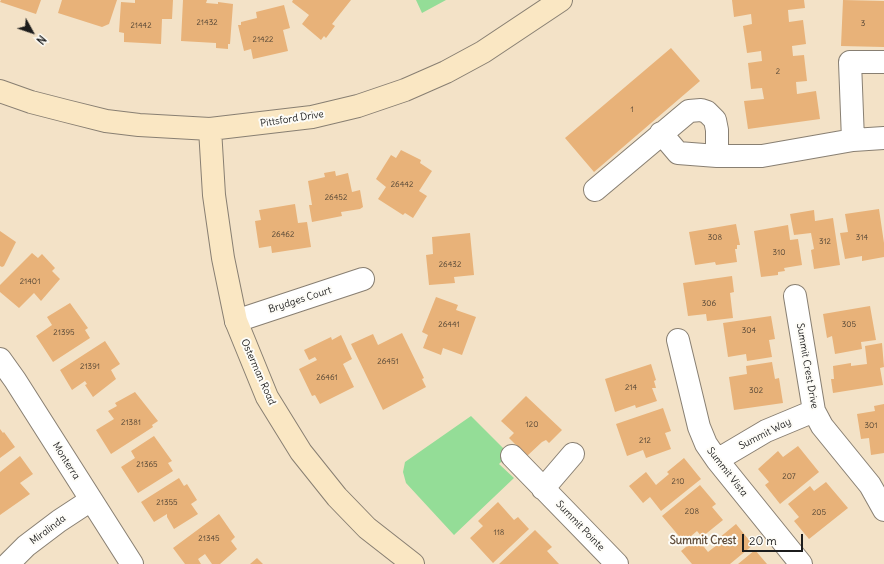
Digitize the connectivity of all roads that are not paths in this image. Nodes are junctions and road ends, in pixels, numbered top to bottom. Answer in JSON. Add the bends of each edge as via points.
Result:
{"nodes":[{"id":1,"x":561,"y":0,"type":"edge"},
{"id":2,"x":884,"y":62,"type":"edge"},
{"id":3,"x":0,"y":90,"type":"edge"},
{"id":4,"x":210,"y":129,"type":"junction"},
{"id":5,"x":661,"y":133,"type":"junction"},
{"id":6,"x":884,"y":138,"type":"edge"},
{"id":7,"x":853,"y":140,"type":"junction"},
{"id":8,"x":717,"y":156,"type":"junction"},
{"id":9,"x":595,"y":190,"type":"dead end"},
{"id":10,"x":363,"y":279,"type":"dead end"},
{"id":11,"x":795,"y":296,"type":"dead end"},
{"id":12,"x":236,"y":321,"type":"junction"},
{"id":13,"x":678,"y":340,"type":"dead end"},
{"id":14,"x":0,"y":359,"type":"edge"},
{"id":15,"x":814,"y":411,"type":"junction"},
{"id":16,"x":573,"y":454,"type":"dead end"},
{"id":17,"x":512,"y":456,"type":"dead end"},
{"id":18,"x":716,"y":460,"type":"junction"},
{"id":19,"x":543,"y":489,"type":"junction"},
{"id":20,"x":91,"y":500,"type":"junction"},
{"id":21,"x":884,"y":510,"type":"edge"},
{"id":22,"x":8,"y":564,"type":"edge"},
{"id":23,"x":132,"y":564,"type":"edge"},
{"id":24,"x":413,"y":564,"type":"edge"},
{"id":25,"x":617,"y":564,"type":"edge"},
{"id":26,"x":801,"y":564,"type":"edge"}],
"edges":[{"from":1,"to":4,"type":"street","name":"Pittsford Drive","via":[[483,52],[405,90],[358,106],[312,117]]},
{"from":2,"to":7,"type":"street","via":[[850,62]]},
{"from":3,"to":4,"type":"street","name":"Pittsford Drive","via":[[30,102],[106,121]]},
{"from":4,"to":12,"type":"street","name":"Osterman Road","via":[[215,203]]},
{"from":5,"to":8,"type":"street","via":[[678,153]]},
{"from":5,"to":8,"type":"street","via":[[689,111],[707,112],[715,120],[718,130]]},
{"from":5,"to":9,"type":"street"},
{"from":6,"to":7,"type":"street"},
{"from":7,"to":8,"type":"street","via":[[762,156]]},
{"from":10,"to":12,"type":"street","name":"Brydges Court"},
{"from":11,"to":15,"type":"street","name":"Summit Crest Drive"},
{"from":12,"to":24,"type":"street","name":"Osterman Road","via":[[267,397],[301,452],[337,497],[367,528]]},
{"from":13,"to":18,"type":"street","name":"Summit Vista","via":[[699,427]]},
{"from":14,"to":20,"type":"street","name":"Monterra"},
{"from":15,"to":18,"type":"street","name":"Summit Way","via":[[766,431]]},
{"from":15,"to":21,"type":"street","name":"Summit Crest Drive","via":[[822,426],[870,485]]},
{"from":16,"to":19,"type":"street"},
{"from":17,"to":19,"type":"street","name":"Summit Pointe"},
{"from":18,"to":26,"type":"street","name":"Summit Vista"},
{"from":19,"to":25,"type":"street","name":"Summit Pointe"},
{"from":20,"to":22,"type":"street","name":"Miralinda","via":[[37,538]]},
{"from":20,"to":23,"type":"street","name":"Monterra"}]}
